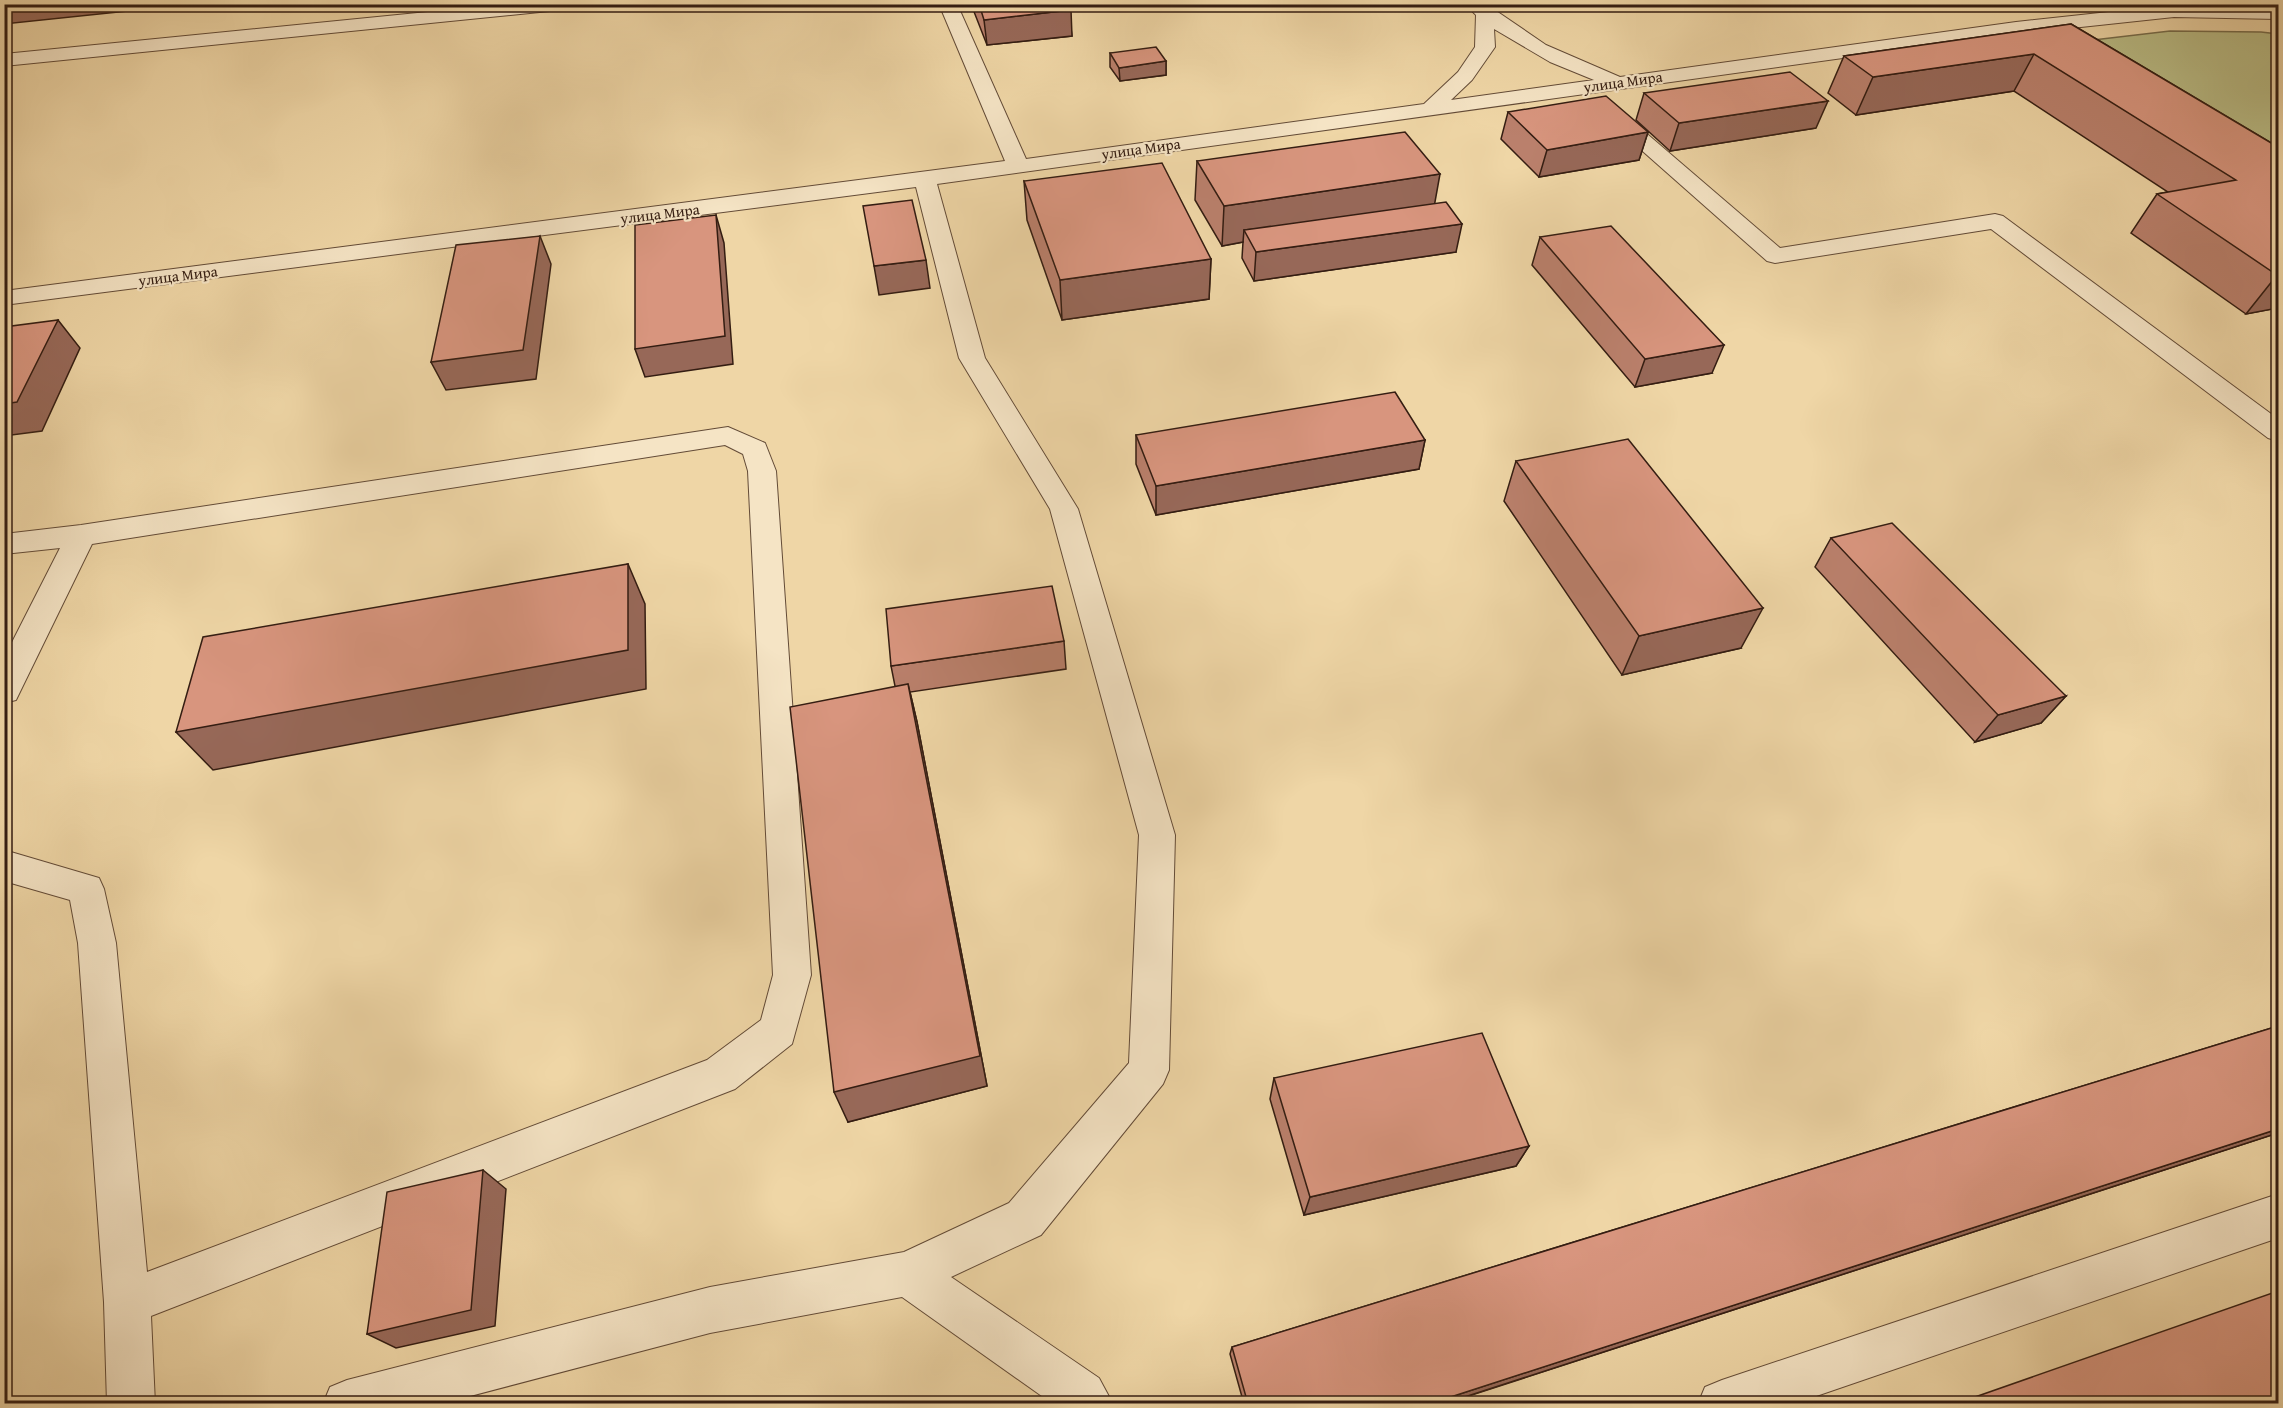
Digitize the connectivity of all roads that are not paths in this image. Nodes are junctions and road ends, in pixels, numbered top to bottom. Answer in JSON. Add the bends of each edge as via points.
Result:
{"nodes":[{"id":1,"x":569,"y":4,"type":"edge"},
{"id":2,"x":948,"y":4,"type":"edge"},
{"id":3,"x":2168,"y":8,"type":"edge"},
{"id":4,"x":1479,"y":9,"type":"edge"},
{"id":5,"x":2278,"y":14,"type":"edge"},
{"id":6,"x":4,"y":60,"type":"edge"},
{"id":7,"x":1619,"y":83,"type":"junction"},
{"id":8,"x":1582,"y":88,"type":"junction"},
{"id":9,"x":1430,"y":109,"type":"junction"},
{"id":10,"x":1018,"y":166,"type":"junction"},
{"id":11,"x":925,"y":179,"type":"junction"},
{"id":12,"x":4,"y":298,"type":"edge"},
{"id":13,"x":2278,"y":432,"type":"edge"},
{"id":14,"x":81,"y":535,"type":"junction"},
{"id":15,"x":4,"y":544,"type":"edge"},
{"id":16,"x":4,"y":691,"type":"edge"},
{"id":17,"x":4,"y":865,"type":"edge"},
{"id":18,"x":2278,"y":1216,"type":"edge"},
{"id":19,"x":907,"y":1274,"type":"junction"},
{"id":20,"x":127,"y":1302,"type":"junction"},
{"id":21,"x":131,"y":1404,"type":"edge"},
{"id":22,"x":347,"y":1404,"type":"edge"},
{"id":23,"x":1089,"y":1404,"type":"edge"},
{"id":24,"x":1722,"y":1404,"type":"edge"}],
"edges":[{"from":1,"to":6,"type":"street"},
{"from":2,"to":10,"type":"street"},
{"from":3,"to":5,"type":"street","name":"улица Мира"},
{"from":3,"to":7,"type":"street","name":"улица Мира"},
{"from":4,"to":7,"type":"street","via":[[1524,41],[1570,66]]},
{"from":4,"to":9,"type":"street","via":[[1485,47],[1465,76]]},
{"from":7,"to":8,"type":"street","name":"улица Мира"},
{"from":8,"to":9,"type":"street","name":"улица Мира"},
{"from":8,"to":13,"type":"street","via":[[1775,256],[1995,221]]},
{"from":9,"to":10,"type":"street","name":"улица Мира"},
{"from":10,"to":11,"type":"street","name":"улица Мира"},
{"from":11,"to":12,"type":"street","name":"улица Мира"},
{"from":11,"to":19,"type":"street","via":[[972,358],[1064,509],[1157,835],[1149,1070],[1025,1219]]},
{"from":14,"to":15,"type":"street"},
{"from":14,"to":16,"type":"street"},
{"from":14,"to":20,"type":"street","via":[[728,436],[755,449],[762,471],[792,975],[777,1031],[721,1075]]},
{"from":17,"to":20,"type":"street","via":[[86,889],[97,943]]},
{"from":18,"to":24,"type":"street"},
{"from":19,"to":22,"type":"street","via":[[710,1310]]},
{"from":19,"to":23,"type":"street","via":[[1082,1395]]},
{"from":20,"to":21,"type":"street"}]}
